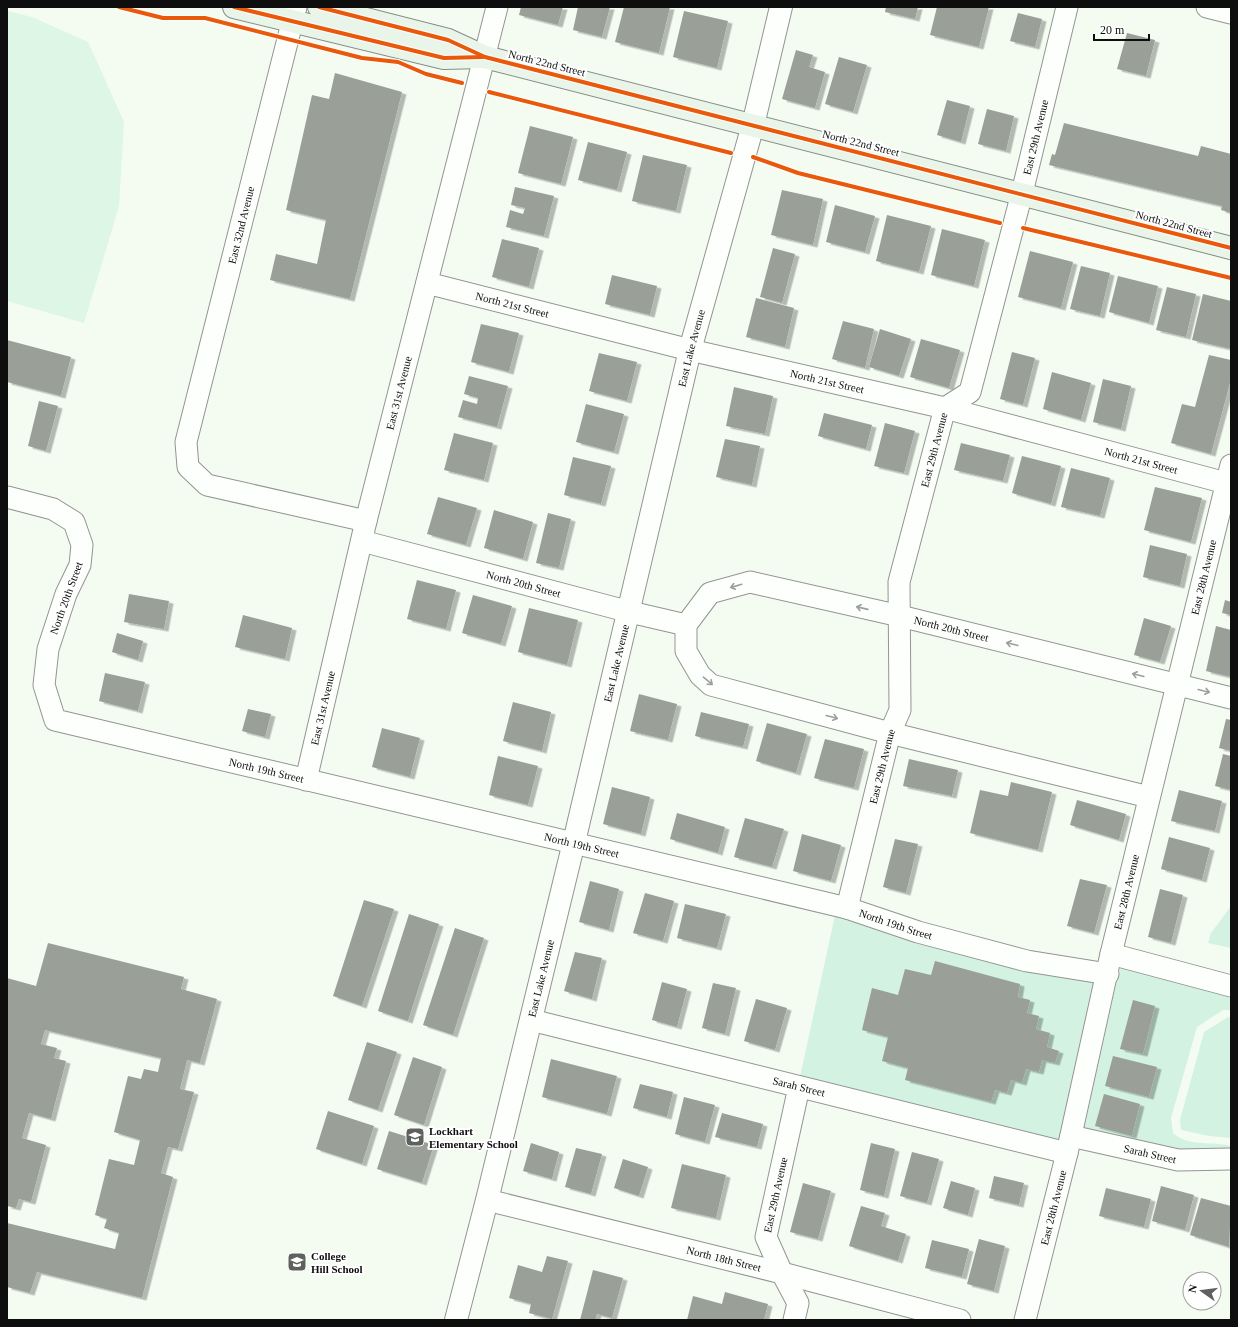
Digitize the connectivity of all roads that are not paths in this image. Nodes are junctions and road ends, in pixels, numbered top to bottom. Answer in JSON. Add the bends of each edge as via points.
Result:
{"nodes":[{"id":1,"x":234,"y":7,"type":"edge"},
{"id":2,"x":319,"y":7,"type":"edge"},
{"id":3,"x":497,"y":7,"type":"edge"},
{"id":4,"x":781,"y":7,"type":"edge"},
{"id":5,"x":1067,"y":7,"type":"edge"},
{"id":6,"x":1207,"y":7,"type":"edge"},
{"id":7,"x":1231,"y":13,"type":"edge"},
{"id":8,"x":294,"y":14,"type":"edge"},
{"id":9,"x":485,"y":57,"type":"junction"},
{"id":10,"x":753,"y":125,"type":"junction"},
{"id":11,"x":1022,"y":193,"type":"junction"},
{"id":12,"x":1231,"y":248,"type":"edge"},
{"id":13,"x":427,"y":283,"type":"junction"},
{"id":14,"x":690,"y":350,"type":"junction"},
{"id":15,"x":945,"y":408,"type":"junction"},
{"id":16,"x":1229,"y":474,"type":"edge"},
{"id":17,"x":7,"y":497,"type":"edge"},
{"id":18,"x":366,"y":521,"type":"junction"},
{"id":19,"x":362,"y":541,"type":"junction"},
{"id":20,"x":630,"y":612,"type":"junction"},
{"id":21,"x":900,"y":616,"type":"junction"},
{"id":22,"x":686,"y":625,"type":"junction"},
{"id":23,"x":1176,"y":684,"type":"junction"},
{"id":24,"x":1231,"y":698,"type":"edge"},
{"id":25,"x":55,"y":720,"type":"joint"},
{"id":26,"x":890,"y":732,"type":"junction"},
{"id":27,"x":306,"y":780,"type":"junction"},
{"id":28,"x":1149,"y":798,"type":"junction"},
{"id":29,"x":574,"y":842,"type":"junction"},
{"id":30,"x":847,"y":908,"type":"junction"},
{"id":31,"x":1109,"y":964,"type":"junction"},
{"id":32,"x":1231,"y":986,"type":"edge"},
{"id":33,"x":531,"y":1020,"type":"junction"},
{"id":34,"x":799,"y":1087,"type":"junction"},
{"id":35,"x":1069,"y":1144,"type":"junction"},
{"id":36,"x":1231,"y":1159,"type":"edge"},
{"id":37,"x":487,"y":1200,"type":"junction"},
{"id":38,"x":782,"y":1273,"type":"junction"},
{"id":39,"x":456,"y":1320,"type":"edge"},
{"id":40,"x":794,"y":1320,"type":"edge"},
{"id":41,"x":960,"y":1320,"type":"edge"},
{"id":42,"x":1025,"y":1320,"type":"edge"}],
"edges":[{"from":1,"to":8,"type":"main road","name":"North 22nd Street"},
{"from":2,"to":9,"type":"main road","name":"North 22nd Street","via":[[448,40]]},
{"from":3,"to":9,"type":"street","name":"East 31st Avenue"},
{"from":4,"to":10,"type":"street","name":"East Lake Avenue"},
{"from":5,"to":11,"type":"street","name":"East 29th Avenue"},
{"from":6,"to":7,"type":"street"},
{"from":8,"to":9,"type":"main road","name":"North 22nd Street","via":[[444,58]]},
{"from":8,"to":18,"type":"street","name":"East 32nd Avenue","via":[[186,442],[188,467],[207,486]]},
{"from":9,"to":10,"type":"main road","name":"North 22nd Street"},
{"from":9,"to":13,"type":"street","name":"East 31st Avenue"},
{"from":10,"to":11,"type":"main road","name":"North 22nd Street"},
{"from":10,"to":14,"type":"street","name":"East Lake Avenue"},
{"from":11,"to":12,"type":"main road","name":"North 22nd Street"},
{"from":11,"to":15,"type":"street","name":"East 29th Avenue","via":[[970,392]]},
{"from":13,"to":14,"type":"street","name":"North 21st Street"},
{"from":13,"to":18,"type":"street","name":"East 31st Avenue"},
{"from":14,"to":15,"type":"street","name":"North 21st Street"},
{"from":14,"to":20,"type":"street","name":"East Lake Avenue"},
{"from":15,"to":16,"type":"street","name":"North 21st Street"},
{"from":15,"to":21,"type":"street","name":"East 29th Avenue","via":[[900,582]]},
{"from":16,"to":23,"type":"street","name":"East 28th Avenue"},
{"from":17,"to":25,"type":"street","name":"North 20th Street","via":[[53,509],[74,522],[82,545],[80,565],[66,594],[48,649],[44,685]]},
{"from":18,"to":19,"type":"street","name":"East 31st Avenue"},
{"from":19,"to":20,"type":"street","name":"North 20th Street"},
{"from":19,"to":27,"type":"street","name":"East 31st Avenue"},
{"from":20,"to":22,"type":"street","name":"North 20th Street"},
{"from":20,"to":29,"type":"street","name":"East Lake Avenue"},
{"from":21,"to":22,"type":"street","name":"North 20th Street","one_way":true,"via":[[750,582],[710,593]]},
{"from":23,"to":21,"type":"street","name":"North 20th Street","one_way":true},
{"from":21,"to":26,"type":"street","name":"East 29th Avenue","via":[[900,710]]},
{"from":22,"to":26,"type":"street","one_way":true,"via":[[686,650],[700,675],[711,685]]},
{"from":23,"to":24,"type":"street","name":"North 20th Street","one_way":true},
{"from":23,"to":28,"type":"street","name":"East 28th Avenue"},
{"from":25,"to":27,"type":"street","name":"North 19th Street"},
{"from":26,"to":28,"type":"street"},
{"from":26,"to":30,"type":"street","name":"East 29th Avenue"},
{"from":27,"to":29,"type":"street","name":"North 19th Street"},
{"from":28,"to":31,"type":"street","name":"East 28th Avenue"},
{"from":29,"to":30,"type":"street","name":"North 19th Street"},
{"from":29,"to":33,"type":"street","name":"East Lake Avenue"},
{"from":30,"to":31,"type":"street","name":"North 19th Street","via":[[918,932],[1027,961]]},
{"from":31,"to":32,"type":"street","name":"North 19th Street"},
{"from":31,"to":35,"type":"street","name":"East 28th Avenue"},
{"from":33,"to":34,"type":"street","name":"Sarah Street"},
{"from":33,"to":37,"type":"street","name":"East Lake Avenue"},
{"from":34,"to":35,"type":"street","name":"Sarah Street"},
{"from":34,"to":38,"type":"street","name":"East 29th Avenue","via":[[766,1237]]},
{"from":35,"to":36,"type":"street","name":"Sarah Street","via":[[1178,1160]]},
{"from":35,"to":42,"type":"street","name":"East 28th Avenue"},
{"from":37,"to":38,"type":"street","name":"North 18th Street"},
{"from":37,"to":39,"type":"street","name":"East Lake Avenue"},
{"from":38,"to":40,"type":"street","name":"East 29th Avenue","via":[[798,1303]]},
{"from":38,"to":41,"type":"street","name":"North 18th Street"}]}
